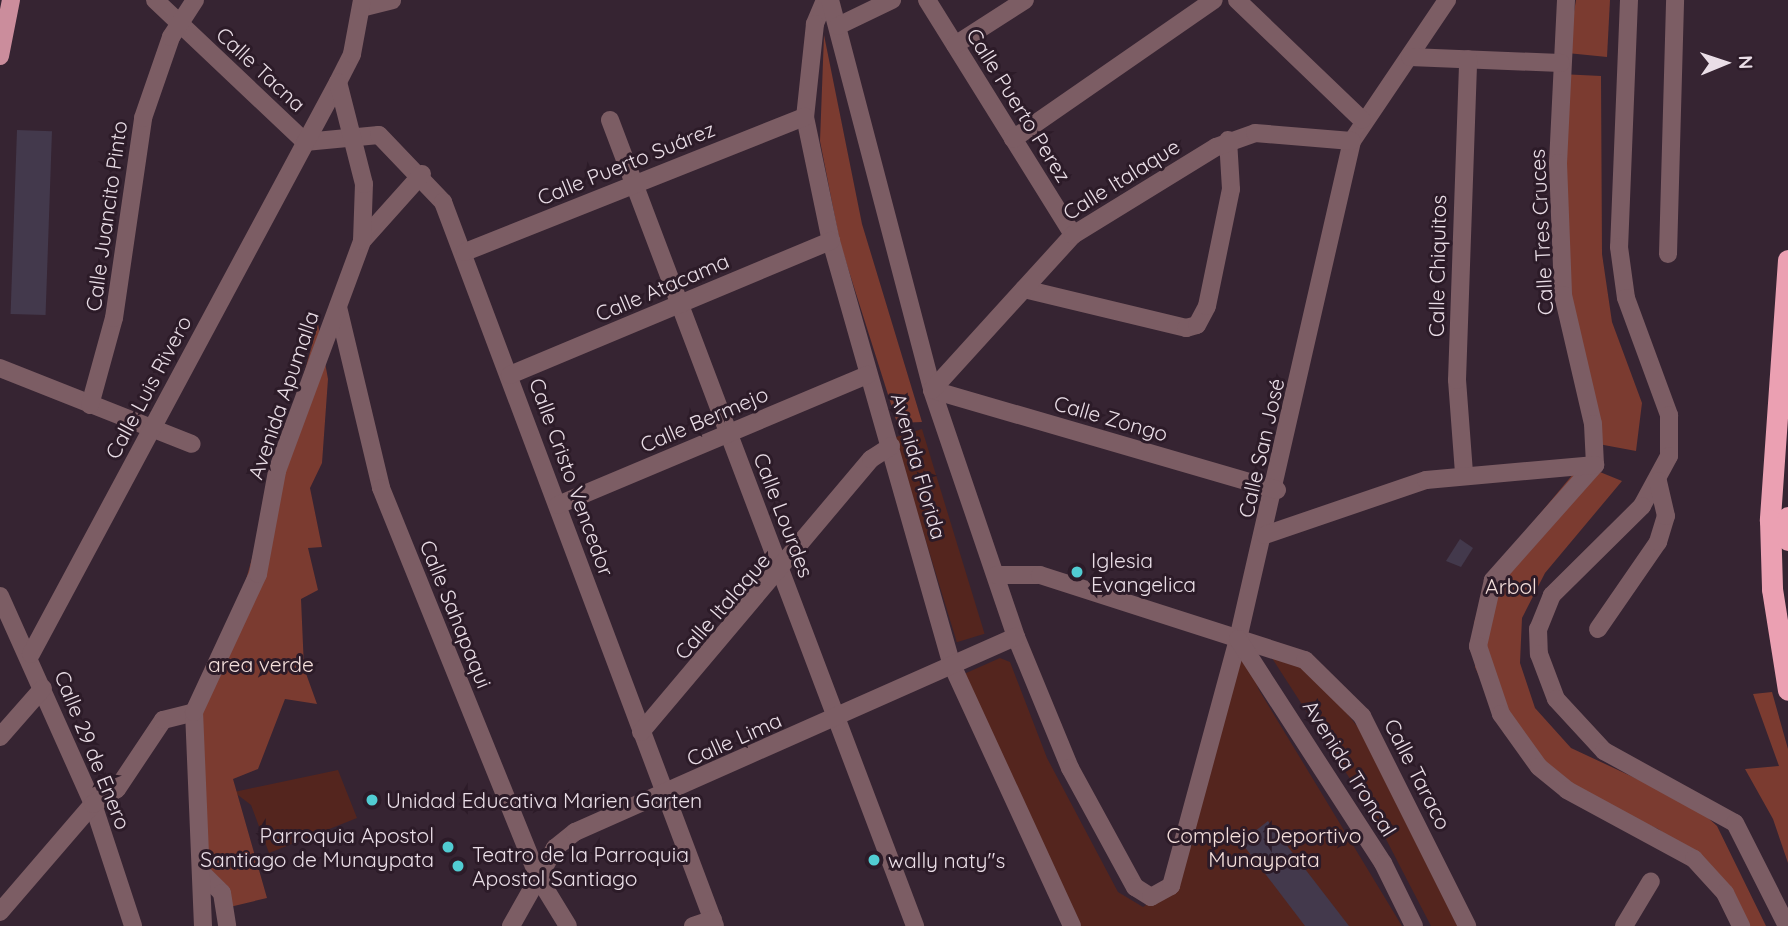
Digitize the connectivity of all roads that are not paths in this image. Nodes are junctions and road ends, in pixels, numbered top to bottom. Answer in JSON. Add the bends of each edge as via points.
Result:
{"nodes":[{"id":1,"x":11,"y":0,"type":"edge"},
{"id":2,"x":155,"y":0,"type":"edge"},
{"id":3,"x":195,"y":0,"type":"edge"},
{"id":4,"x":392,"y":0,"type":"edge"},
{"id":5,"x":825,"y":0,"type":"edge"},
{"id":6,"x":831,"y":0,"type":"edge"},
{"id":7,"x":892,"y":0,"type":"edge"},
{"id":8,"x":927,"y":0,"type":"edge"},
{"id":9,"x":1024,"y":0,"type":"edge"},
{"id":10,"x":1214,"y":0,"type":"edge"},
{"id":11,"x":1237,"y":0,"type":"edge"},
{"id":12,"x":1447,"y":0,"type":"edge"},
{"id":13,"x":1566,"y":0,"type":"edge"},
{"id":14,"x":1629,"y":0,"type":"edge"},
{"id":15,"x":1675,"y":0,"type":"edge"},
{"id":16,"x":362,"y":4,"type":"edge"},
{"id":17,"x":178,"y":22,"type":"junction"},
{"id":18,"x":838,"y":26,"type":"junction"},
{"id":19,"x":956,"y":45,"type":"junction"},
{"id":20,"x":0,"y":56,"type":"edge"},
{"id":21,"x":1410,"y":57,"type":"junction"},
{"id":22,"x":1468,"y":59,"type":"junction"},
{"id":23,"x":1561,"y":63,"type":"junction"},
{"id":24,"x":338,"y":82,"type":"junction"},
{"id":25,"x":805,"y":117,"type":"junction"},
{"id":26,"x":610,"y":120,"type":"dead end"},
{"id":27,"x":1362,"y":120,"type":"junction"},
{"id":28,"x":348,"y":134,"type":"junction"},
{"id":29,"x":1013,"y":139,"type":"junction"},
{"id":30,"x":1228,"y":140,"type":"junction"},
{"id":31,"x":1352,"y":141,"type":"junction"},
{"id":32,"x":305,"y":142,"type":"junction"},
{"id":33,"x":422,"y":174,"type":"junction"},
{"id":34,"x":634,"y":184,"type":"junction"},
{"id":35,"x":1073,"y":234,"type":"junction"},
{"id":36,"x":362,"y":241,"type":"junction"},
{"id":37,"x":831,"y":242,"type":"junction"},
{"id":38,"x":465,"y":252,"type":"junction"},
{"id":39,"x":1668,"y":254,"type":"dead end"},
{"id":40,"x":1788,"y":260,"type":"edge"},
{"id":41,"x":1024,"y":289,"type":"junction"},
{"id":42,"x":680,"y":303,"type":"junction"},
{"id":43,"x":338,"y":307,"type":"junction"},
{"id":44,"x":0,"y":368,"type":"edge"},
{"id":45,"x":868,"y":374,"type":"junction"},
{"id":46,"x":510,"y":375,"type":"junction"},
{"id":47,"x":932,"y":390,"type":"junction"},
{"id":48,"x":90,"y":405,"type":"junction"},
{"id":49,"x":154,"y":424,"type":"junction"},
{"id":50,"x":729,"y":433,"type":"junction"},
{"id":51,"x":191,"y":444,"type":"dead end"},
{"id":52,"x":891,"y":446,"type":"junction"},
{"id":53,"x":1595,"y":465,"type":"junction"},
{"id":54,"x":1464,"y":473,"type":"junction"},
{"id":55,"x":1658,"y":481,"type":"junction"},
{"id":56,"x":1276,"y":490,"type":"junction"},
{"id":57,"x":558,"y":505,"type":"junction"},
{"id":58,"x":1788,"y":517,"type":"edge"},
{"id":59,"x":1265,"y":535,"type":"junction"},
{"id":60,"x":1788,"y":540,"type":"edge"},
{"id":61,"x":782,"y":572,"type":"junction"},
{"id":62,"x":996,"y":575,"type":"junction"},
{"id":63,"x":0,"y":596,"type":"edge"},
{"id":64,"x":1598,"y":629,"type":"dead end"},
{"id":65,"x":1016,"y":637,"type":"junction"},
{"id":66,"x":1238,"y":639,"type":"junction"},
{"id":67,"x":31,"y":654,"type":"junction"},
{"id":68,"x":952,"y":665,"type":"junction"},
{"id":69,"x":43,"y":688,"type":"junction"},
{"id":70,"x":1788,"y":690,"type":"edge"},
{"id":71,"x":194,"y":712,"type":"junction"},
{"id":72,"x":837,"y":718,"type":"junction"},
{"id":73,"x":642,"y":732,"type":"junction"},
{"id":74,"x":0,"y":737,"type":"edge"},
{"id":75,"x":665,"y":795,"type":"junction"},
{"id":76,"x":93,"y":804,"type":"junction"},
{"id":77,"x":205,"y":876,"type":"junction"},
{"id":78,"x":537,"y":877,"type":"junction"},
{"id":79,"x":1651,"y":881,"type":"dead end"},
{"id":80,"x":1135,"y":887,"type":"joint"},
{"id":81,"x":0,"y":912,"type":"edge"},
{"id":82,"x":714,"y":923,"type":"edge"},
{"id":83,"x":133,"y":926,"type":"edge"},
{"id":84,"x":203,"y":926,"type":"edge"},
{"id":85,"x":227,"y":926,"type":"edge"},
{"id":86,"x":511,"y":926,"type":"edge"},
{"id":87,"x":568,"y":926,"type":"edge"},
{"id":88,"x":693,"y":926,"type":"edge"},
{"id":89,"x":915,"y":926,"type":"edge"},
{"id":90,"x":1072,"y":926,"type":"edge"},
{"id":91,"x":1414,"y":926,"type":"edge"},
{"id":92,"x":1467,"y":926,"type":"edge"},
{"id":93,"x":1624,"y":926,"type":"edge"},
{"id":94,"x":1741,"y":926,"type":"edge"},
{"id":95,"x":1787,"y":926,"type":"edge"}],
"edges":[{"from":1,"to":20,"type":"main road"},
{"from":2,"to":17,"type":"street","name":"Calle Tacna"},
{"from":3,"to":17,"type":"street","name":"Calle Juancito Pinto"},
{"from":4,"to":16,"type":"street"},
{"from":5,"to":25,"type":"street","name":"Avenida Florida","via":[[815,24]]},
{"from":6,"to":18,"type":"street","name":"Avenida Florida"},
{"from":7,"to":18,"type":"street"},
{"from":8,"to":19,"type":"street","name":"Calle Puerto Perez"},
{"from":9,"to":19,"type":"street"},
{"from":10,"to":29,"type":"street"},
{"from":11,"to":27,"type":"street"},
{"from":12,"to":21,"type":"street","name":"Calle San José"},
{"from":13,"to":23,"type":"street","name":"Calle Tres Cruces"},
{"from":14,"to":55,"type":"street","via":[[1619,247],[1626,298],[1669,415],[1669,456]]},
{"from":15,"to":39,"type":"street"},
{"from":16,"to":24,"type":"street","name":"Calle Luis Rivero"},
{"from":17,"to":32,"type":"street","name":"Calle Tacna"},
{"from":17,"to":48,"type":"street","name":"Calle Juancito Pinto","via":[[134,156],[114,318]]},
{"from":18,"to":47,"type":"street","name":"Avenida Florida"},
{"from":19,"to":29,"type":"street","name":"Calle Puerto Perez"},
{"from":21,"to":22,"type":"street"},
{"from":21,"to":27,"type":"street","name":"Calle San José"},
{"from":22,"to":23,"type":"street"},
{"from":22,"to":54,"type":"street","name":"Calle Chiquitos","via":[[1457,380]]},
{"from":23,"to":53,"type":"street","name":"Calle Tres Cruces","via":[[1563,295],[1593,424]]},
{"from":24,"to":28,"type":"street","name":"Avenida Apumalla"},
{"from":24,"to":32,"type":"street","name":"Calle Luis Rivero"},
{"from":25,"to":34,"type":"street","name":"Calle Puerto Suárez"},
{"from":25,"to":37,"type":"street","name":"Avenida Florida"},
{"from":26,"to":34,"type":"street","name":"Calle Lourdes"},
{"from":27,"to":31,"type":"street","name":"Calle San José"},
{"from":28,"to":32,"type":"street","name":"Calle Cristo Vencedor"},
{"from":28,"to":33,"type":"street","name":"Calle Cristo Vencedor","via":[[379,135]]},
{"from":28,"to":36,"type":"street","name":"Avenida Apumalla","via":[[364,184]]},
{"from":29,"to":35,"type":"street","name":"Calle Puerto Perez"},
{"from":30,"to":31,"type":"street","name":"Calle Italaque","via":[[1255,133]]},
{"from":30,"to":35,"type":"street","name":"Calle Italaque"},
{"from":30,"to":41,"type":"street","via":[[1231,189],[1207,306],[1197,325],[1186,328]]},
{"from":31,"to":56,"type":"street","name":"Calle San José"},
{"from":32,"to":49,"type":"street","name":"Calle Luis Rivero"},
{"from":33,"to":36,"type":"street"},
{"from":33,"to":38,"type":"street","name":"Calle Cristo Vencedor","via":[[443,202]]},
{"from":34,"to":38,"type":"street","name":"Calle Puerto Suárez"},
{"from":34,"to":42,"type":"street","name":"Calle Lourdes"},
{"from":35,"to":41,"type":"street","name":"Calle Italaque"},
{"from":36,"to":43,"type":"street","name":"Avenida Apumalla"},
{"from":37,"to":42,"type":"street","name":"Calle Atacama"},
{"from":37,"to":45,"type":"street","name":"Avenida Florida"},
{"from":38,"to":46,"type":"street","name":"Calle Cristo Vencedor"},
{"from":40,"to":70,"type":"highway","via":[[1770,520],[1772,589]]},
{"from":41,"to":47,"type":"street","name":"Calle Italaque"},
{"from":42,"to":46,"type":"street","name":"Calle Atacama"},
{"from":42,"to":50,"type":"street","name":"Calle Lourdes"},
{"from":43,"to":71,"type":"street","name":"Avenida Apumalla","via":[[277,471],[258,574]]},
{"from":43,"to":78,"type":"street","name":"Calle Sahapaqui","via":[[381,488]]},
{"from":44,"to":48,"type":"street"},
{"from":45,"to":50,"type":"street","name":"Calle Bermejo"},
{"from":45,"to":52,"type":"street","name":"Avenida Florida"},
{"from":46,"to":57,"type":"street","name":"Calle Cristo Vencedor"},
{"from":47,"to":56,"type":"street","name":"Calle Zongo"},
{"from":47,"to":62,"type":"street","name":"Avenida Florida"},
{"from":48,"to":49,"type":"street"},
{"from":49,"to":51,"type":"street"},
{"from":49,"to":67,"type":"street","name":"Calle Luis Rivero"},
{"from":50,"to":57,"type":"street","name":"Calle Bermejo"},
{"from":50,"to":61,"type":"street","name":"Calle Lourdes"},
{"from":52,"to":61,"type":"street","name":"Calle Italaque","via":[[871,459]]},
{"from":52,"to":68,"type":"street","name":"Avenida Florida"},
{"from":53,"to":54,"type":"street"},
{"from":53,"to":94,"type":"street","via":[[1493,580],[1480,623],[1486,680],[1501,714],[1539,767],[1567,790],[1694,859],[1725,893]]},
{"from":54,"to":59,"type":"street","via":[[1426,480]]},
{"from":55,"to":64,"type":"street","via":[[1666,516],[1658,542]]},
{"from":55,"to":95,"type":"street","via":[[1552,595],[1538,629],[1546,678],[1575,725],[1604,751],[1735,823]]},
{"from":56,"to":59,"type":"street","name":"Calle San José"},
{"from":57,"to":73,"type":"street","name":"Calle Cristo Vencedor"},
{"from":58,"to":60,"type":"highway"},
{"from":59,"to":66,"type":"street","name":"Calle San José"},
{"from":61,"to":72,"type":"street","name":"Calle Lourdes"},
{"from":61,"to":73,"type":"street","name":"Calle Italaque"},
{"from":62,"to":65,"type":"street","name":"Avenida Florida"},
{"from":62,"to":66,"type":"street","via":[[1040,575]]},
{"from":63,"to":67,"type":"street","name":"Calle 29 de Enero"},
{"from":65,"to":68,"type":"street","name":"Calle Lima"},
{"from":65,"to":80,"type":"street","name":"Avenida Florida","via":[[1070,768]]},
{"from":66,"to":80,"type":"street","name":"Calle San José","via":[[1171,886],[1160,897]]},
{"from":66,"to":91,"type":"street","name":"Avenida Troncal","via":[[1383,863]]},
{"from":66,"to":92,"type":"street","name":"Calle Taraco","via":[[1305,660],[1362,716]]},
{"from":67,"to":69,"type":"street","name":"Calle 29 de Enero"},
{"from":68,"to":72,"type":"street","name":"Calle Lima"},
{"from":68,"to":90,"type":"street","name":"Avenida Florida"},
{"from":69,"to":74,"type":"street"},
{"from":69,"to":76,"type":"street","name":"Calle 29 de Enero"},
{"from":71,"to":76,"type":"street","via":[[163,720],[117,789]]},
{"from":71,"to":77,"type":"street","name":"Avenida Apumalla"},
{"from":72,"to":75,"type":"street","name":"Calle Lima"},
{"from":72,"to":89,"type":"street","name":"Calle Lourdes"},
{"from":73,"to":75,"type":"street","name":"Calle Cristo Vencedor"},
{"from":75,"to":78,"type":"street","name":"Calle Lima","via":[[575,832],[555,848]]},
{"from":75,"to":82,"type":"street","name":"Calle Cristo Vencedor"},
{"from":76,"to":81,"type":"street"},
{"from":76,"to":83,"type":"street","name":"Calle 29 de Enero"},
{"from":77,"to":84,"type":"street","name":"Avenida Apumalla"},
{"from":77,"to":85,"type":"street","via":[[222,893]]},
{"from":78,"to":86,"type":"street","name":"Calle Lima"},
{"from":78,"to":87,"type":"street","name":"Calle Sahapaqui"},
{"from":79,"to":93,"type":"street"},
{"from":82,"to":88,"type":"street"}]}
